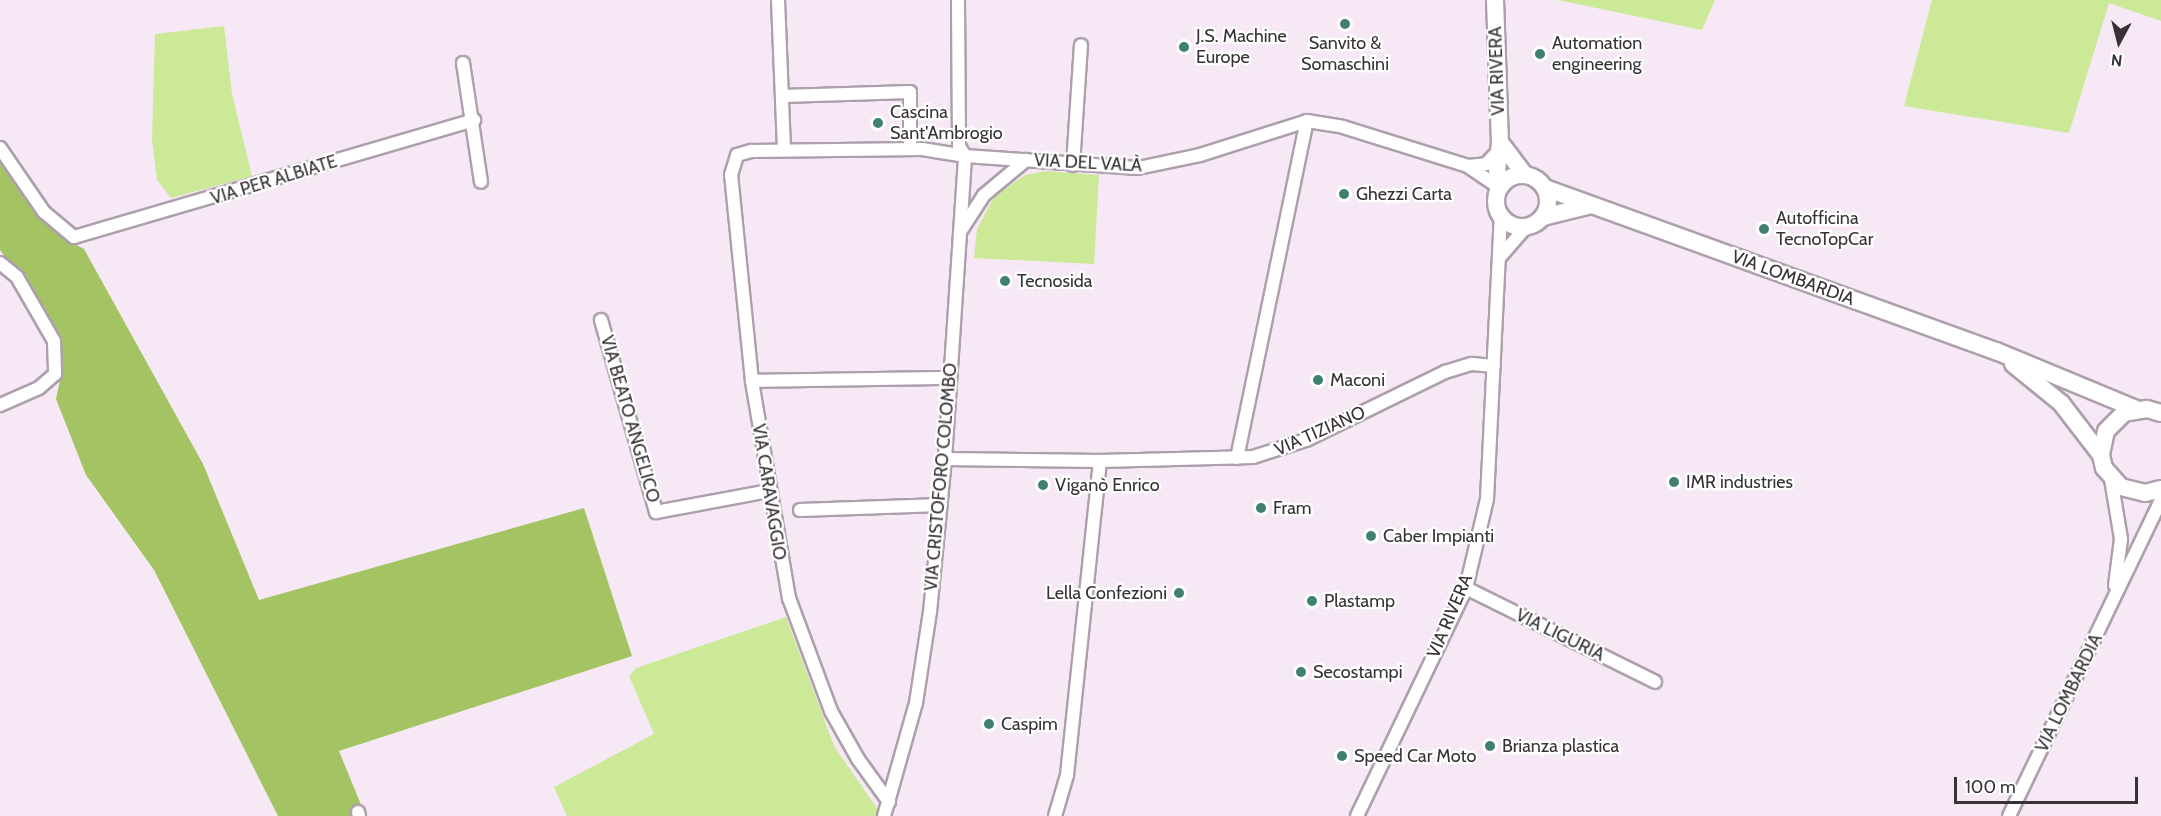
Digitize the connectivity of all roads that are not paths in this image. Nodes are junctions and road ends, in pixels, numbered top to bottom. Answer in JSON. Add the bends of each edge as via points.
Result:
{"nodes":[{"id":1,"x":778,"y":0,"type":"edge"},
{"id":2,"x":958,"y":0,"type":"edge"},
{"id":3,"x":1495,"y":0,"type":"edge"},
{"id":4,"x":1081,"y":45,"type":"dead end"},
{"id":5,"x":463,"y":63,"type":"dead end"},
{"id":6,"x":783,"y":96,"type":"junction"},
{"id":7,"x":474,"y":120,"type":"junction"},
{"id":8,"x":1307,"y":121,"type":"junction"},
{"id":9,"x":1500,"y":146,"type":"junction"},
{"id":10,"x":0,"y":148,"type":"edge"},
{"id":11,"x":910,"y":149,"type":"junction"},
{"id":12,"x":784,"y":150,"type":"junction"},
{"id":13,"x":965,"y":156,"type":"junction"},
{"id":14,"x":735,"y":158,"type":"joint"},
{"id":15,"x":1026,"y":160,"type":"junction"},
{"id":16,"x":1073,"y":165,"type":"junction"},
{"id":17,"x":1468,"y":166,"type":"junction"},
{"id":18,"x":1525,"y":175,"type":"junction"},
{"id":19,"x":481,"y":182,"type":"dead end"},
{"id":20,"x":1500,"y":187,"type":"junction"},
{"id":21,"x":1545,"y":188,"type":"junction"},
{"id":22,"x":1591,"y":205,"type":"junction"},
{"id":23,"x":1501,"y":216,"type":"junction"},
{"id":24,"x":1543,"y":217,"type":"junction"},
{"id":25,"x":1527,"y":226,"type":"junction"},
{"id":26,"x":960,"y":233,"type":"junction"},
{"id":27,"x":1499,"y":258,"type":"junction"},
{"id":28,"x":0,"y":263,"type":"edge"},
{"id":29,"x":601,"y":320,"type":"dead end"},
{"id":30,"x":1996,"y":351,"type":"junction"},
{"id":31,"x":1494,"y":366,"type":"junction"},
{"id":32,"x":950,"y":378,"type":"junction"},
{"id":33,"x":752,"y":381,"type":"junction"},
{"id":34,"x":0,"y":405,"type":"edge"},
{"id":35,"x":2136,"y":410,"type":"junction"},
{"id":36,"x":2161,"y":413,"type":"edge"},
{"id":37,"x":2101,"y":455,"type":"junction"},
{"id":38,"x":1237,"y":458,"type":"junction"},
{"id":39,"x":945,"y":459,"type":"junction"},
{"id":40,"x":1100,"y":462,"type":"junction"},
{"id":41,"x":2111,"y":479,"type":"junction"},
{"id":42,"x":2161,"y":489,"type":"edge"},
{"id":43,"x":768,"y":491,"type":"junction"},
{"id":44,"x":2161,"y":500,"type":"edge"},
{"id":45,"x":941,"y":505,"type":"junction"},
{"id":46,"x":800,"y":510,"type":"dead end"},
{"id":47,"x":2121,"y":539,"type":"junction"},
{"id":48,"x":2141,"y":544,"type":"junction"},
{"id":49,"x":2123,"y":569,"type":"junction"},
{"id":50,"x":1466,"y":588,"type":"junction"},
{"id":51,"x":1655,"y":682,"type":"dead end"},
{"id":52,"x":890,"y":801,"type":"junction"},
{"id":53,"x":884,"y":816,"type":"edge"},
{"id":54,"x":1056,"y":816,"type":"edge"},
{"id":55,"x":1357,"y":816,"type":"edge"},
{"id":56,"x":2009,"y":816,"type":"edge"}],
"edges":[{"from":1,"to":6,"type":"street"},
{"from":2,"to":13,"type":"street","via":[[959,146]]},
{"from":3,"to":9,"type":"street","name":"VIA RIVERA"},
{"from":4,"to":16,"type":"street"},
{"from":5,"to":7,"type":"street"},
{"from":6,"to":11,"type":"street","via":[[910,92]]},
{"from":6,"to":12,"type":"street"},
{"from":7,"to":10,"type":"street","name":"VIA PER ALBIATE","via":[[74,237],[44,212]]},
{"from":7,"to":19,"type":"street"},
{"from":8,"to":16,"type":"street","name":"VIA DEL VALÀ","via":[[1153,166]]},
{"from":8,"to":17,"type":"street","name":"VIA DEL VALÀ","via":[[1343,127]]},
{"from":8,"to":38,"type":"street"},
{"from":9,"to":17,"type":"street","via":[[1486,164]]},
{"from":9,"to":18,"type":"street","name":"VIA RIVERA"},
{"from":9,"to":20,"type":"street","name":"VIA RIVERA"},
{"from":11,"to":12,"type":"street","name":"VIA DEL VALÀ"},
{"from":11,"to":13,"type":"street","name":"VIA DEL VALÀ"},
{"from":12,"to":14,"type":"street","name":"VIA DEL VALÀ","via":[[743,152]]},
{"from":13,"to":15,"type":"street","name":"VIA DEL VALÀ"},
{"from":13,"to":26,"type":"street"},
{"from":14,"to":33,"type":"street","name":"VIA CARAVAGGIO","via":[[731,175]]},
{"from":15,"to":16,"type":"street","name":"VIA DEL VALÀ"},
{"from":15,"to":26,"type":"street","name":"VIA CRISTOFORO COLOMBO","via":[[984,195]]},
{"from":17,"to":20,"type":"street","name":"VIA DEL VALÀ"},
{"from":18,"to":20,"type":"street"},
{"from":18,"to":21,"type":"street"},
{"from":20,"to":23,"type":"street","via":[[1496,202]]},
{"from":21,"to":22,"type":"street","name":"VIA LOMBARDIA"},
{"from":21,"to":24,"type":"street","via":[[1548,203]]},
{"from":22,"to":24,"type":"street"},
{"from":22,"to":30,"type":"street","name":"VIA LOMBARDIA"},
{"from":23,"to":25,"type":"street","via":[[1513,225]]},
{"from":23,"to":27,"type":"street","name":"VIA RIVERA"},
{"from":24,"to":25,"type":"street"},
{"from":25,"to":27,"type":"street"},
{"from":26,"to":32,"type":"street","name":"VIA CRISTOFORO COLOMBO"},
{"from":27,"to":31,"type":"street","name":"VIA RIVERA"},
{"from":28,"to":34,"type":"street","via":[[17,277],[54,341],[55,374],[39,388]]},
{"from":29,"to":43,"type":"street","name":"VIA BEATO ANGELICO","via":[[656,512]]},
{"from":30,"to":35,"type":"street","name":"VIA LOMBARDIA"},
{"from":30,"to":37,"type":"street","name":"VIA LOMBARDIA","via":[[2061,403]]},
{"from":31,"to":38,"type":"street","name":"VIA TIZIANO","via":[[1472,364],[1445,372],[1291,446],[1269,454]]},
{"from":31,"to":50,"type":"street","name":"VIA RIVERA","via":[[1487,499]]},
{"from":32,"to":33,"type":"street"},
{"from":32,"to":39,"type":"street","name":"VIA CRISTOFORO COLOMBO"},
{"from":33,"to":43,"type":"street","name":"VIA CARAVAGGIO"},
{"from":35,"to":36,"type":"street","name":"VIA LOMBARDIA"},
{"from":35,"to":37,"type":"street","via":[[2114,421],[2102,442]]},
{"from":37,"to":41,"type":"street","name":"VIA LOMBARDIA"},
{"from":38,"to":40,"type":"street","name":"VIA TIZIANO"},
{"from":39,"to":40,"type":"street","name":"VIA TIZIANO"},
{"from":39,"to":45,"type":"street","name":"VIA CRISTOFORO COLOMBO"},
{"from":40,"to":54,"type":"street","via":[[1067,775]]},
{"from":41,"to":42,"type":"street","via":[[2132,492]]},
{"from":41,"to":47,"type":"street","name":"VIA LOMBARDIA"},
{"from":43,"to":52,"type":"street","name":"VIA CARAVAGGIO","via":[[789,597],[812,669],[845,737]]},
{"from":44,"to":48,"type":"street","name":"VIA LOMBARDIA"},
{"from":45,"to":46,"type":"street"},
{"from":45,"to":52,"type":"street","name":"VIA CRISTOFORO COLOMBO","via":[[922,675]]},
{"from":47,"to":48,"type":"street"},
{"from":47,"to":49,"type":"street","name":"VIA LOMBARDIA"},
{"from":48,"to":49,"type":"street","name":"VIA LOMBARDIA"},
{"from":49,"to":56,"type":"street","name":"VIA LOMBARDIA","via":[[2112,602]]},
{"from":50,"to":51,"type":"street","name":"VIA LIGURIA"},
{"from":50,"to":55,"type":"street","name":"VIA RIVERA"},
{"from":52,"to":53,"type":"street","name":"VIA CRISTOFORO COLOMBO"}]}
